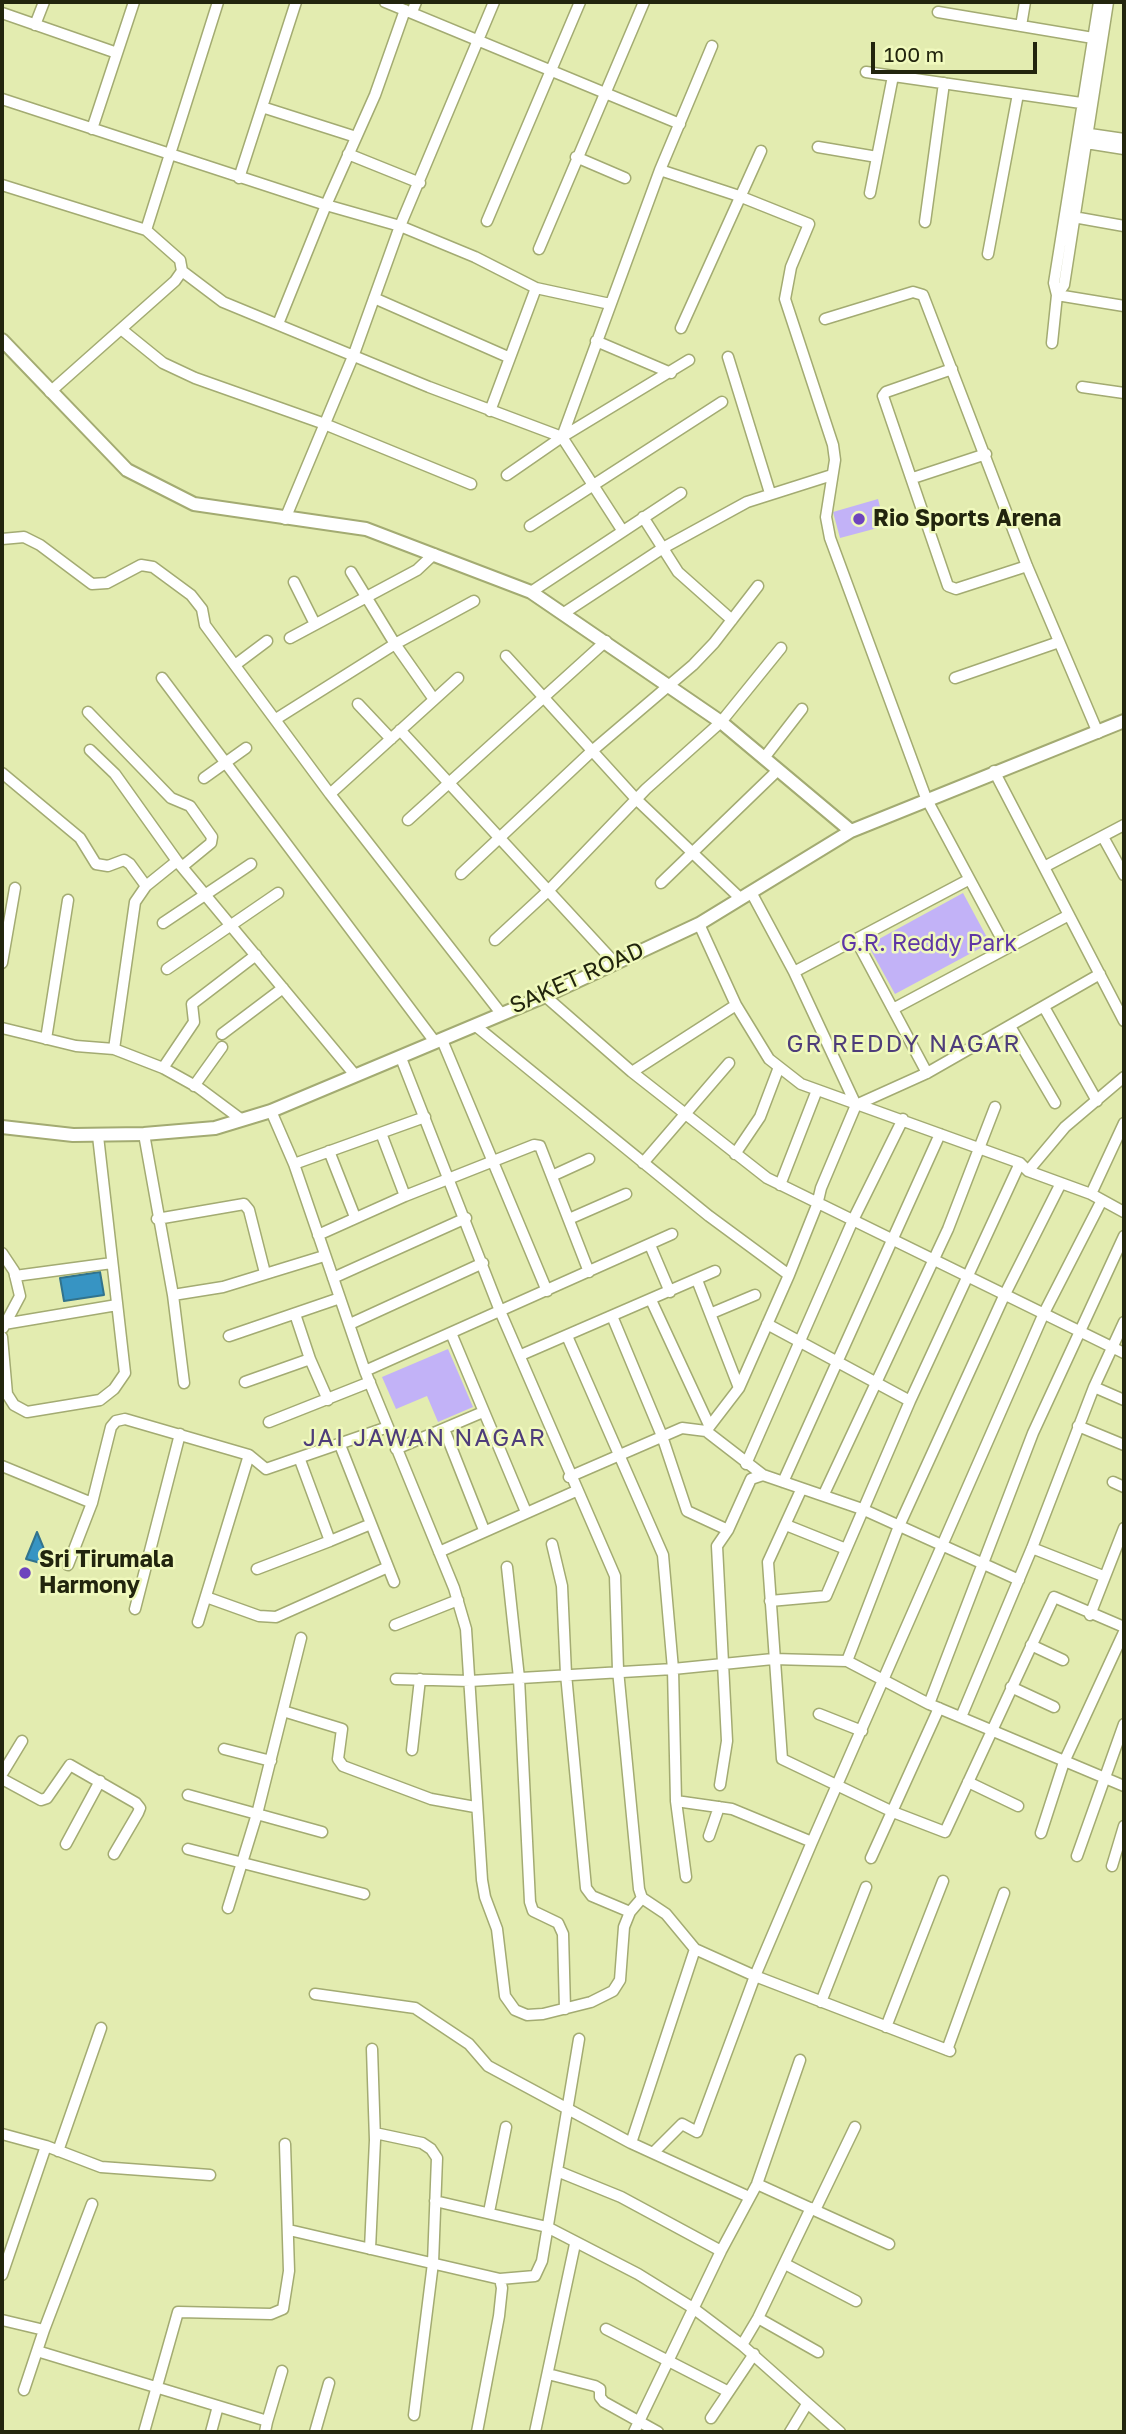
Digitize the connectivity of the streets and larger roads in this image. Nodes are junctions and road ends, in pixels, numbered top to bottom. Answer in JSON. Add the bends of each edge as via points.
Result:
{"nodes":[{"id":1,"x":44,"y":2,"type":"edge"},
{"id":2,"x":134,"y":2,"type":"edge"},
{"id":3,"x":218,"y":2,"type":"edge"},
{"id":4,"x":296,"y":2,"type":"edge"},
{"id":5,"x":385,"y":2,"type":"edge"},
{"id":6,"x":416,"y":2,"type":"edge"},
{"id":7,"x":494,"y":2,"type":"edge"},
{"id":8,"x":580,"y":2,"type":"edge"},
{"id":9,"x":644,"y":2,"type":"edge"},
{"id":10,"x":1025,"y":2,"type":"edge"},
{"id":11,"x":1099,"y":2,"type":"edge"},
{"id":12,"x":1108,"y":2,"type":"edge"},
{"id":13,"x":408,"y":11,"type":"junction"},
{"id":14,"x":938,"y":12,"type":"dead end"},
{"id":15,"x":2,"y":13,"type":"edge"},
{"id":16,"x":35,"y":25,"type":"junction"},
{"id":17,"x":1021,"y":26,"type":"junction"},
{"id":18,"x":1093,"y":38,"type":"junction"},
{"id":19,"x":480,"y":39,"type":"junction"},
{"id":20,"x":712,"y":46,"type":"dead end"},
{"id":21,"x":117,"y":52,"type":"junction"},
{"id":22,"x":551,"y":69,"type":"junction"},
{"id":23,"x":866,"y":72,"type":"dead end"},
{"id":24,"x":893,"y":76,"type":"junction"},
{"id":25,"x":944,"y":83,"type":"junction"},
{"id":26,"x":606,"y":93,"type":"junction"},
{"id":27,"x":1018,"y":94,"type":"junction"},
{"id":28,"x":2,"y":99,"type":"edge"},
{"id":29,"x":1087,"y":104,"type":"junction"},
{"id":30,"x":262,"y":107,"type":"junction"},
{"id":31,"x":680,"y":124,"type":"junction"},
{"id":32,"x":92,"y":129,"type":"junction"},
{"id":33,"x":356,"y":137,"type":"junction"},
{"id":34,"x":1082,"y":137,"type":"junction"},
{"id":35,"x":1124,"y":139,"type":"edge"},
{"id":36,"x":818,"y":147,"type":"dead end"},
{"id":37,"x":1124,"y":149,"type":"edge"},
{"id":38,"x":761,"y":151,"type":"dead end"},
{"id":39,"x":348,"y":153,"type":"junction"},
{"id":40,"x":168,"y":154,"type":"junction"},
{"id":41,"x":576,"y":157,"type":"junction"},
{"id":42,"x":877,"y":157,"type":"junction"},
{"id":43,"x":660,"y":170,"type":"junction"},
{"id":44,"x":625,"y":177,"type":"dead end"},
{"id":45,"x":239,"y":178,"type":"junction"},
{"id":46,"x":420,"y":183,"type":"junction"},
{"id":47,"x":2,"y":185,"type":"edge"},
{"id":48,"x":870,"y":193,"type":"dead end"},
{"id":49,"x":739,"y":196,"type":"junction"},
{"id":50,"x":326,"y":205,"type":"junction"},
{"id":51,"x":1069,"y":217,"type":"junction"},
{"id":52,"x":487,"y":221,"type":"dead end"},
{"id":53,"x":925,"y":222,"type":"dead end"},
{"id":54,"x":400,"y":226,"type":"junction"},
{"id":55,"x":1124,"y":226,"type":"edge"},
{"id":56,"x":146,"y":230,"type":"junction"},
{"id":57,"x":539,"y":249,"type":"dead end"},
{"id":58,"x":988,"y":254,"type":"dead end"},
{"id":59,"x":182,"y":271,"type":"junction"},
{"id":60,"x":536,"y":288,"type":"junction"},
{"id":61,"x":1057,"y":295,"type":"junction"},
{"id":62,"x":374,"y":298,"type":"junction"},
{"id":63,"x":610,"y":304,"type":"junction"},
{"id":64,"x":1124,"y":306,"type":"edge"},
{"id":65,"x":825,"y":319,"type":"dead end"},
{"id":66,"x":278,"y":324,"type":"junction"},
{"id":67,"x":681,"y":328,"type":"dead end"},
{"id":68,"x":121,"y":329,"type":"junction"},
{"id":69,"x":2,"y":340,"type":"edge"},
{"id":70,"x":596,"y":341,"type":"junction"},
{"id":71,"x":1052,"y":343,"type":"dead end"},
{"id":72,"x":354,"y":354,"type":"junction"},
{"id":73,"x":508,"y":357,"type":"junction"},
{"id":74,"x":727,"y":357,"type":"dead end"},
{"id":75,"x":689,"y":360,"type":"dead end"},
{"id":76,"x":952,"y":369,"type":"junction"},
{"id":77,"x":671,"y":373,"type":"junction"},
{"id":78,"x":1082,"y":387,"type":"dead end"},
{"id":79,"x":50,"y":391,"type":"junction"},
{"id":80,"x":1124,"y":393,"type":"edge"},
{"id":81,"x":722,"y":402,"type":"dead end"},
{"id":82,"x":491,"y":411,"type":"junction"},
{"id":83,"x":322,"y":423,"type":"junction"},
{"id":84,"x":562,"y":437,"type":"junction"},
{"id":85,"x":986,"y":454,"type":"junction"},
{"id":86,"x":508,"y":475,"type":"dead end"},
{"id":87,"x":832,"y":475,"type":"junction"},
{"id":88,"x":913,"y":478,"type":"junction"},
{"id":89,"x":471,"y":484,"type":"dead end"},
{"id":90,"x":593,"y":485,"type":"junction"},
{"id":91,"x":681,"y":493,"type":"dead end"},
{"id":92,"x":770,"y":493,"type":"junction"},
{"id":93,"x":643,"y":517,"type":"junction"},
{"id":94,"x":285,"y":519,"type":"junction"},
{"id":95,"x":530,"y":526,"type":"dead end"},
{"id":96,"x":622,"y":530,"type":"junction"},
{"id":97,"x":2,"y":539,"type":"edge"},
{"id":98,"x":663,"y":548,"type":"junction"},
{"id":99,"x":434,"y":554,"type":"junction"},
{"id":100,"x":1027,"y":566,"type":"junction"},
{"id":101,"x":351,"y":572,"type":"dead end"},
{"id":102,"x":294,"y":582,"type":"dead end"},
{"id":103,"x":758,"y":586,"type":"dead end"},
{"id":104,"x":531,"y":592,"type":"junction"},
{"id":105,"x":367,"y":597,"type":"junction"},
{"id":106,"x":474,"y":601,"type":"dead end"},
{"id":107,"x":564,"y":613,"type":"junction"},
{"id":108,"x":732,"y":620,"type":"junction"},
{"id":109,"x":316,"y":624,"type":"junction"},
{"id":110,"x":290,"y":638,"type":"dead end"},
{"id":111,"x":267,"y":641,"type":"dead end"},
{"id":112,"x":606,"y":641,"type":"junction"},
{"id":113,"x":1059,"y":642,"type":"junction"},
{"id":114,"x":395,"y":644,"type":"junction"},
{"id":115,"x":780,"y":648,"type":"dead end"},
{"id":116,"x":506,"y":656,"type":"dead end"},
{"id":117,"x":235,"y":665,"type":"junction"},
{"id":118,"x":162,"y":678,"type":"dead end"},
{"id":119,"x":458,"y":678,"type":"dead end"},
{"id":120,"x":955,"y":678,"type":"dead end"},
{"id":121,"x":669,"y":683,"type":"junction"},
{"id":122,"x":433,"y":698,"type":"junction"},
{"id":123,"x":544,"y":698,"type":"junction"},
{"id":124,"x":358,"y":704,"type":"dead end"},
{"id":125,"x":802,"y":709,"type":"dead end"},
{"id":126,"x":88,"y":712,"type":"dead end"},
{"id":127,"x":276,"y":719,"type":"junction"},
{"id":128,"x":1124,"y":721,"type":"edge"},
{"id":129,"x":721,"y":722,"type":"junction"},
{"id":130,"x":400,"y":730,"type":"junction"},
{"id":131,"x":1098,"y":733,"type":"junction"},
{"id":132,"x":391,"y":739,"type":"junction"},
{"id":133,"x":246,"y":748,"type":"dead end"},
{"id":134,"x":90,"y":750,"type":"dead end"},
{"id":135,"x":592,"y":751,"type":"junction"},
{"id":136,"x":764,"y":758,"type":"junction"},
{"id":137,"x":226,"y":762,"type":"junction"},
{"id":138,"x":778,"y":769,"type":"junction"},
{"id":139,"x":994,"y":771,"type":"junction"},
{"id":140,"x":2,"y":774,"type":"edge"},
{"id":141,"x":204,"y":778,"type":"dead end"},
{"id":142,"x":450,"y":784,"type":"junction"},
{"id":143,"x":330,"y":794,"type":"junction"},
{"id":144,"x":636,"y":799,"type":"junction"},
{"id":145,"x":926,"y":799,"type":"junction"},
{"id":146,"x":408,"y":820,"type":"dead end"},
{"id":147,"x":1124,"y":825,"type":"edge"},
{"id":148,"x":851,"y":831,"type":"junction"},
{"id":149,"x":1103,"y":837,"type":"junction"},
{"id":150,"x":499,"y":839,"type":"junction"},
{"id":151,"x":692,"y":852,"type":"junction"},
{"id":152,"x":180,"y":863,"type":"junction"},
{"id":153,"x":251,"y":864,"type":"dead end"},
{"id":154,"x":1044,"y":867,"type":"junction"},
{"id":155,"x":461,"y":874,"type":"dead end"},
{"id":156,"x":1124,"y":876,"type":"edge"},
{"id":157,"x":968,"y":880,"type":"junction"},
{"id":158,"x":661,"y":883,"type":"dead end"},
{"id":159,"x":146,"y":886,"type":"junction"},
{"id":160,"x":15,"y":888,"type":"dead end"},
{"id":161,"x":548,"y":891,"type":"junction"},
{"id":162,"x":278,"y":893,"type":"dead end"},
{"id":163,"x":205,"y":894,"type":"junction"},
{"id":164,"x":746,"y":895,"type":"junction"},
{"id":165,"x":68,"y":900,"type":"dead end"},
{"id":166,"x":1069,"y":915,"type":"junction"},
{"id":167,"x":163,"y":923,"type":"dead end"},
{"id":168,"x":699,"y":924,"type":"junction"},
{"id":169,"x":232,"y":926,"type":"junction"},
{"id":170,"x":495,"y":940,"type":"dead end"},
{"id":171,"x":856,"y":940,"type":"junction"},
{"id":172,"x":1006,"y":947,"type":"junction"},
{"id":173,"x":256,"y":956,"type":"junction"},
{"id":174,"x":614,"y":962,"type":"junction"},
{"id":175,"x":2,"y":963,"type":"edge"},
{"id":176,"x":167,"y":969,"type":"dead end"},
{"id":177,"x":794,"y":972,"type":"junction"},
{"id":178,"x":1100,"y":974,"type":"junction"},
{"id":179,"x":283,"y":988,"type":"junction"},
{"id":180,"x":545,"y":996,"type":"junction"},
{"id":181,"x":736,"y":1005,"type":"junction"},
{"id":182,"x":1044,"y":1007,"type":"junction"},
{"id":183,"x":893,"y":1009,"type":"junction"},
{"id":184,"x":500,"y":1012,"type":"junction"},
{"id":185,"x":1123,"y":1014,"type":"edge"},
{"id":186,"x":476,"y":1026,"type":"junction"},
{"id":187,"x":2,"y":1028,"type":"edge"},
{"id":188,"x":1011,"y":1028,"type":"junction"},
{"id":189,"x":222,"y":1034,"type":"dead end"},
{"id":190,"x":46,"y":1039,"type":"junction"},
{"id":191,"x":438,"y":1041,"type":"junction"},
{"id":192,"x":222,"y":1047,"type":"dead end"},
{"id":193,"x":114,"y":1049,"type":"junction"},
{"id":194,"x":401,"y":1058,"type":"junction"},
{"id":195,"x":729,"y":1063,"type":"dead end"},
{"id":196,"x":779,"y":1067,"type":"junction"},
{"id":197,"x":163,"y":1068,"type":"junction"},
{"id":198,"x":632,"y":1073,"type":"junction"},
{"id":199,"x":927,"y":1073,"type":"junction"},
{"id":200,"x":355,"y":1075,"type":"junction"},
{"id":201,"x":1124,"y":1077,"type":"edge"},
{"id":202,"x":194,"y":1086,"type":"junction"},
{"id":203,"x":817,"y":1090,"type":"junction"},
{"id":204,"x":1097,"y":1101,"type":"junction"},
{"id":205,"x":1055,"y":1104,"type":"dead end"},
{"id":206,"x":856,"y":1105,"type":"junction"},
{"id":207,"x":996,"y":1107,"type":"dead end"},
{"id":208,"x":271,"y":1111,"type":"junction"},
{"id":209,"x":685,"y":1114,"type":"junction"},
{"id":210,"x":425,"y":1117,"type":"junction"},
{"id":211,"x":903,"y":1119,"type":"junction"},
{"id":212,"x":242,"y":1120,"type":"junction"},
{"id":213,"x":1124,"y":1123,"type":"edge"},
{"id":214,"x":2,"y":1127,"type":"edge"},
{"id":215,"x":381,"y":1133,"type":"junction"},
{"id":216,"x":144,"y":1134,"type":"junction"},
{"id":217,"x":940,"y":1134,"type":"junction"},
{"id":218,"x":98,"y":1136,"type":"junction"},
{"id":219,"x":980,"y":1148,"type":"junction"},
{"id":220,"x":330,"y":1151,"type":"junction"},
{"id":221,"x":735,"y":1154,"type":"junction"},
{"id":222,"x":589,"y":1159,"type":"dead end"},
{"id":223,"x":493,"y":1161,"type":"junction"},
{"id":224,"x":643,"y":1163,"type":"junction"},
{"id":225,"x":294,"y":1164,"type":"junction"},
{"id":226,"x":1024,"y":1167,"type":"junction"},
{"id":227,"x":554,"y":1175,"type":"junction"},
{"id":228,"x":449,"y":1179,"type":"junction"},
{"id":229,"x":1061,"y":1183,"type":"junction"},
{"id":230,"x":780,"y":1185,"type":"junction"},
{"id":231,"x":626,"y":1194,"type":"dead end"},
{"id":232,"x":1091,"y":1194,"type":"junction"},
{"id":233,"x":405,"y":1196,"type":"junction"},
{"id":234,"x":1102,"y":1200,"type":"junction"},
{"id":235,"x":817,"y":1205,"type":"junction"},
{"id":236,"x":1124,"y":1212,"type":"edge"},
{"id":237,"x":355,"y":1217,"type":"junction"},
{"id":238,"x":466,"y":1218,"type":"junction"},
{"id":239,"x":157,"y":1219,"type":"junction"},
{"id":240,"x":569,"y":1219,"type":"junction"},
{"id":241,"x":853,"y":1220,"type":"junction"},
{"id":242,"x":672,"y":1234,"type":"dead end"},
{"id":243,"x":318,"y":1235,"type":"junction"},
{"id":244,"x":1124,"y":1236,"type":"edge"},
{"id":245,"x":893,"y":1242,"type":"junction"},
{"id":246,"x":650,"y":1245,"type":"junction"},
{"id":247,"x":2,"y":1253,"type":"edge"},
{"id":248,"x":324,"y":1256,"type":"junction"},
{"id":249,"x":931,"y":1260,"type":"junction"},
{"id":250,"x":112,"y":1263,"type":"junction"},
{"id":251,"x":483,"y":1264,"type":"junction"},
{"id":252,"x":715,"y":1271,"type":"dead end"},
{"id":253,"x":589,"y":1272,"type":"junction"},
{"id":254,"x":265,"y":1273,"type":"junction"},
{"id":255,"x":789,"y":1275,"type":"junction"},
{"id":256,"x":15,"y":1276,"type":"junction"},
{"id":257,"x":333,"y":1278,"type":"junction"},
{"id":258,"x":967,"y":1278,"type":"junction"},
{"id":259,"x":697,"y":1280,"type":"junction"},
{"id":260,"x":547,"y":1291,"type":"junction"},
{"id":261,"x":670,"y":1292,"type":"junction"},
{"id":262,"x":173,"y":1295,"type":"junction"},
{"id":263,"x":755,"y":1295,"type":"dead end"},
{"id":264,"x":1004,"y":1296,"type":"junction"},
{"id":265,"x":340,"y":1298,"type":"junction"},
{"id":266,"x":652,"y":1300,"type":"junction"},
{"id":267,"x":117,"y":1305,"type":"junction"},
{"id":268,"x":500,"y":1311,"type":"junction"},
{"id":269,"x":712,"y":1312,"type":"junction"},
{"id":270,"x":1044,"y":1313,"type":"junction"},
{"id":271,"x":295,"y":1314,"type":"junction"},
{"id":272,"x":612,"y":1316,"type":"junction"},
{"id":273,"x":1124,"y":1322,"type":"edge"},
{"id":274,"x":350,"y":1324,"type":"junction"},
{"id":275,"x":767,"y":1324,"type":"junction"},
{"id":276,"x":3,"y":1328,"type":"edge"},
{"id":277,"x":1079,"y":1330,"type":"junction"},
{"id":278,"x":451,"y":1333,"type":"junction"},
{"id":279,"x":229,"y":1336,"type":"dead end"},
{"id":280,"x":567,"y":1336,"type":"junction"},
{"id":281,"x":2,"y":1337,"type":"edge"},
{"id":282,"x":799,"y":1341,"type":"junction"},
{"id":283,"x":1112,"y":1346,"type":"junction"},
{"id":284,"x":1124,"y":1353,"type":"edge"},
{"id":285,"x":521,"y":1355,"type":"junction"},
{"id":286,"x":310,"y":1359,"type":"junction"},
{"id":287,"x":839,"y":1363,"type":"junction"},
{"id":288,"x":365,"y":1371,"type":"junction"},
{"id":289,"x":245,"y":1382,"type":"dead end"},
{"id":290,"x":370,"y":1382,"type":"junction"},
{"id":291,"x":875,"y":1382,"type":"junction"},
{"id":292,"x":184,"y":1383,"type":"dead end"},
{"id":293,"x":1094,"y":1387,"type":"junction"},
{"id":294,"x":739,"y":1388,"type":"junction"},
{"id":295,"x":328,"y":1400,"type":"junction"},
{"id":296,"x":1124,"y":1400,"type":"edge"},
{"id":297,"x":910,"y":1401,"type":"junction"},
{"id":298,"x":483,"y":1412,"type":"junction"},
{"id":299,"x":269,"y":1422,"type":"dead end"},
{"id":300,"x":1078,"y":1426,"type":"junction"},
{"id":301,"x":388,"y":1427,"type":"junction"},
{"id":302,"x":708,"y":1428,"type":"junction"},
{"id":303,"x":444,"y":1429,"type":"junction"},
{"id":304,"x":180,"y":1434,"type":"junction"},
{"id":305,"x":662,"y":1436,"type":"junction"},
{"id":306,"x":341,"y":1445,"type":"junction"},
{"id":307,"x":1124,"y":1445,"type":"edge"},
{"id":308,"x":396,"y":1449,"type":"junction"},
{"id":309,"x":249,"y":1455,"type":"junction"},
{"id":310,"x":619,"y":1457,"type":"junction"},
{"id":311,"x":300,"y":1460,"type":"junction"},
{"id":312,"x":746,"y":1464,"type":"junction"},
{"id":313,"x":2,"y":1466,"type":"edge"},
{"id":314,"x":763,"y":1475,"type":"junction"},
{"id":315,"x":569,"y":1478,"type":"junction"},
{"id":316,"x":783,"y":1482,"type":"junction"},
{"id":317,"x":1113,"y":1482,"type":"dead end"},
{"id":318,"x":1124,"y":1486,"type":"edge"},
{"id":319,"x":800,"y":1490,"type":"junction"},
{"id":320,"x":576,"y":1491,"type":"junction"},
{"id":321,"x":824,"y":1494,"type":"junction"},
{"id":322,"x":92,"y":1503,"type":"junction"},
{"id":323,"x":862,"y":1509,"type":"junction"},
{"id":324,"x":526,"y":1512,"type":"junction"},
{"id":325,"x":371,"y":1524,"type":"junction"},
{"id":326,"x":786,"y":1525,"type":"junction"},
{"id":327,"x":899,"y":1526,"type":"junction"},
{"id":328,"x":1124,"y":1528,"type":"edge"},
{"id":329,"x":484,"y":1530,"type":"junction"},
{"id":330,"x":728,"y":1530,"type":"junction"},
{"id":331,"x":330,"y":1541,"type":"junction"},
{"id":332,"x":942,"y":1543,"type":"junction"},
{"id":333,"x":552,"y":1544,"type":"dead end"},
{"id":334,"x":1032,"y":1548,"type":"junction"},
{"id":335,"x":846,"y":1549,"type":"junction"},
{"id":336,"x":439,"y":1552,"type":"junction"},
{"id":337,"x":983,"y":1562,"type":"junction"},
{"id":338,"x":68,"y":1565,"type":"dead end"},
{"id":339,"x":388,"y":1567,"type":"junction"},
{"id":340,"x":507,"y":1567,"type":"dead end"},
{"id":341,"x":257,"y":1569,"type":"dead end"},
{"id":342,"x":1103,"y":1576,"type":"junction"},
{"id":343,"x":1019,"y":1580,"type":"junction"},
{"id":344,"x":394,"y":1582,"type":"dead end"},
{"id":345,"x":206,"y":1597,"type":"junction"},
{"id":346,"x":457,"y":1600,"type":"junction"},
{"id":347,"x":770,"y":1601,"type":"junction"},
{"id":348,"x":135,"y":1609,"type":"dead end"},
{"id":349,"x":1090,"y":1615,"type":"junction"},
{"id":350,"x":198,"y":1622,"type":"dead end"},
{"id":351,"x":395,"y":1625,"type":"dead end"},
{"id":352,"x":1124,"y":1629,"type":"edge"},
{"id":353,"x":301,"y":1638,"type":"dead end"},
{"id":354,"x":1031,"y":1646,"type":"junction"},
{"id":355,"x":773,"y":1659,"type":"junction"},
{"id":356,"x":1063,"y":1660,"type":"dead end"},
{"id":357,"x":847,"y":1661,"type":"junction"},
{"id":358,"x":723,"y":1662,"type":"junction"},
{"id":359,"x":618,"y":1670,"type":"junction"},
{"id":360,"x":673,"y":1670,"type":"junction"},
{"id":361,"x":566,"y":1674,"type":"junction"},
{"id":362,"x":519,"y":1678,"type":"junction"},
{"id":363,"x":396,"y":1679,"type":"dead end"},
{"id":364,"x":420,"y":1679,"type":"junction"},
{"id":365,"x":470,"y":1681,"type":"junction"},
{"id":366,"x":885,"y":1682,"type":"junction"},
{"id":367,"x":1011,"y":1687,"type":"junction"},
{"id":368,"x":934,"y":1706,"type":"junction"},
{"id":369,"x":1055,"y":1707,"type":"dead end"},
{"id":370,"x":283,"y":1711,"type":"junction"},
{"id":371,"x":819,"y":1714,"type":"dead end"},
{"id":372,"x":961,"y":1717,"type":"junction"},
{"id":373,"x":1124,"y":1724,"type":"edge"},
{"id":374,"x":990,"y":1730,"type":"junction"},
{"id":375,"x":862,"y":1731,"type":"junction"},
{"id":376,"x":23,"y":1741,"type":"dead end"},
{"id":377,"x":224,"y":1749,"type":"dead end"},
{"id":378,"x":412,"y":1750,"type":"dead end"},
{"id":379,"x":271,"y":1761,"type":"junction"},
{"id":380,"x":1064,"y":1762,"type":"junction"},
{"id":381,"x":2,"y":1776,"type":"edge"},
{"id":382,"x":1103,"y":1778,"type":"junction"},
{"id":383,"x":100,"y":1781,"type":"junction"},
{"id":384,"x":968,"y":1782,"type":"junction"},
{"id":385,"x":837,"y":1784,"type":"junction"},
{"id":386,"x":719,"y":1785,"type":"dead end"},
{"id":387,"x":1124,"y":1786,"type":"edge"},
{"id":388,"x":188,"y":1795,"type":"dead end"},
{"id":389,"x":676,"y":1801,"type":"junction"},
{"id":390,"x":1018,"y":1805,"type":"dead end"},
{"id":391,"x":475,"y":1807,"type":"junction"},
{"id":392,"x":719,"y":1807,"type":"junction"},
{"id":393,"x":893,"y":1812,"type":"junction"},
{"id":394,"x":257,"y":1814,"type":"junction"},
{"id":395,"x":1124,"y":1826,"type":"edge"},
{"id":396,"x":322,"y":1832,"type":"dead end"},
{"id":397,"x":1041,"y":1833,"type":"dead end"},
{"id":398,"x":709,"y":1836,"type":"dead end"},
{"id":399,"x":812,"y":1842,"type":"junction"},
{"id":400,"x":66,"y":1844,"type":"dead end"},
{"id":401,"x":188,"y":1849,"type":"dead end"},
{"id":402,"x":114,"y":1854,"type":"dead end"},
{"id":403,"x":1077,"y":1856,"type":"dead end"},
{"id":404,"x":871,"y":1858,"type":"dead end"},
{"id":405,"x":240,"y":1861,"type":"junction"},
{"id":406,"x":1112,"y":1866,"type":"dead end"},
{"id":407,"x":686,"y":1877,"type":"dead end"},
{"id":408,"x":943,"y":1881,"type":"dead end"},
{"id":409,"x":866,"y":1887,"type":"dead end"},
{"id":410,"x":1004,"y":1893,"type":"dead end"},
{"id":411,"x":364,"y":1894,"type":"dead end"},
{"id":412,"x":642,"y":1898,"type":"junction"},
{"id":413,"x":228,"y":1908,"type":"dead end"},
{"id":414,"x":630,"y":1912,"type":"junction"},
{"id":415,"x":694,"y":1947,"type":"junction"},
{"id":416,"x":755,"y":1976,"type":"junction"},
{"id":417,"x":315,"y":1994,"type":"dead end"},
{"id":418,"x":821,"y":2002,"type":"junction"},
{"id":419,"x":565,"y":2009,"type":"junction"},
{"id":420,"x":886,"y":2027,"type":"junction"},
{"id":421,"x":102,"y":2028,"type":"dead end"},
{"id":422,"x":579,"y":2039,"type":"dead end"},
{"id":423,"x":372,"y":2049,"type":"dead end"},
{"id":424,"x":800,"y":2060,"type":"dead end"},
{"id":425,"x":568,"y":2109,"type":"junction"},
{"id":426,"x":506,"y":2127,"type":"dead end"},
{"id":427,"x":855,"y":2127,"type":"dead end"},
{"id":428,"x":375,"y":2133,"type":"junction"},
{"id":429,"x":2,"y":2134,"type":"edge"},
{"id":430,"x":631,"y":2143,"type":"junction"},
{"id":431,"x":285,"y":2144,"type":"dead end"},
{"id":432,"x":46,"y":2146,"type":"junction"},
{"id":433,"x":58,"y":2151,"type":"junction"},
{"id":434,"x":653,"y":2153,"type":"junction"},
{"id":435,"x":557,"y":2171,"type":"junction"},
{"id":436,"x":210,"y":2175,"type":"dead end"},
{"id":437,"x":757,"y":2184,"type":"junction"},
{"id":438,"x":749,"y":2197,"type":"junction"},
{"id":439,"x":435,"y":2201,"type":"junction"},
{"id":440,"x":92,"y":2204,"type":"dead end"},
{"id":441,"x":813,"y":2209,"type":"junction"},
{"id":442,"x":489,"y":2212,"type":"junction"},
{"id":443,"x":547,"y":2227,"type":"junction"},
{"id":444,"x":289,"y":2230,"type":"junction"},
{"id":445,"x":575,"y":2244,"type":"junction"},
{"id":446,"x":889,"y":2244,"type":"dead end"},
{"id":447,"x":370,"y":2249,"type":"junction"},
{"id":448,"x":721,"y":2250,"type":"junction"},
{"id":449,"x":433,"y":2263,"type":"junction"},
{"id":450,"x":785,"y":2264,"type":"junction"},
{"id":451,"x":2,"y":2275,"type":"edge"},
{"id":452,"x":500,"y":2279,"type":"junction"},
{"id":453,"x":856,"y":2301,"type":"dead end"},
{"id":454,"x":693,"y":2308,"type":"junction"},
{"id":455,"x":758,"y":2318,"type":"junction"},
{"id":456,"x":2,"y":2319,"type":"edge"},
{"id":457,"x":606,"y":2329,"type":"dead end"},
{"id":458,"x":44,"y":2330,"type":"junction"},
{"id":459,"x":742,"y":2345,"type":"junction"},
{"id":460,"x":37,"y":2351,"type":"junction"},
{"id":461,"x":818,"y":2352,"type":"dead end"},
{"id":462,"x":754,"y":2354,"type":"junction"},
{"id":463,"x":667,"y":2361,"type":"junction"},
{"id":464,"x":282,"y":2371,"type":"dead end"},
{"id":465,"x":548,"y":2374,"type":"junction"},
{"id":466,"x":329,"y":2383,"type":"dead end"},
{"id":467,"x":158,"y":2389,"type":"junction"},
{"id":468,"x":24,"y":2390,"type":"dead end"},
{"id":469,"x":727,"y":2391,"type":"junction"},
{"id":470,"x":807,"y":2403,"type":"junction"},
{"id":471,"x":218,"y":2406,"type":"junction"},
{"id":472,"x":414,"y":2415,"type":"dead end"},
{"id":473,"x":711,"y":2418,"type":"dead end"},
{"id":474,"x":639,"y":2423,"type":"junction"},
{"id":475,"x":266,"y":2427,"type":"edge"},
{"id":476,"x":144,"y":2432,"type":"edge"},
{"id":477,"x":211,"y":2432,"type":"edge"},
{"id":478,"x":315,"y":2432,"type":"edge"},
{"id":479,"x":477,"y":2432,"type":"edge"},
{"id":480,"x":535,"y":2432,"type":"edge"},
{"id":481,"x":634,"y":2432,"type":"edge"},
{"id":482,"x":659,"y":2432,"type":"edge"},
{"id":483,"x":790,"y":2432,"type":"edge"},
{"id":484,"x":839,"y":2432,"type":"edge"}],
"edges":[{"from":1,"to":16,"type":"street"},
{"from":2,"to":21,"type":"street"},
{"from":3,"to":40,"type":"street"},
{"from":4,"to":30,"type":"street"},
{"from":5,"to":13,"type":"street"},
{"from":6,"to":13,"type":"street"},
{"from":7,"to":19,"type":"street"},
{"from":8,"to":22,"type":"street"},
{"from":9,"to":26,"type":"street"},
{"from":10,"to":17,"type":"street"},
{"from":11,"to":18,"type":"street"},
{"from":12,"to":29,"type":"street"},
{"from":13,"to":19,"type":"street"},
{"from":13,"to":33,"type":"street"},
{"from":14,"to":17,"type":"street"},
{"from":15,"to":16,"type":"street"},
{"from":16,"to":21,"type":"street"},
{"from":17,"to":18,"type":"street"},
{"from":18,"to":29,"type":"street"},
{"from":19,"to":22,"type":"street"},
{"from":19,"to":46,"type":"street"},
{"from":20,"to":31,"type":"street"},
{"from":21,"to":32,"type":"street"},
{"from":22,"to":26,"type":"street"},
{"from":22,"to":52,"type":"street"},
{"from":23,"to":24,"type":"street"},
{"from":24,"to":25,"type":"street"},
{"from":24,"to":42,"type":"street"},
{"from":25,"to":27,"type":"street"},
{"from":25,"to":53,"type":"street"},
{"from":26,"to":31,"type":"street"},
{"from":26,"to":41,"type":"street"},
{"from":27,"to":29,"type":"street"},
{"from":27,"to":58,"type":"street"},
{"from":28,"to":32,"type":"street"},
{"from":29,"to":34,"type":"street"},
{"from":30,"to":33,"type":"street"},
{"from":30,"to":45,"type":"street"},
{"from":31,"to":43,"type":"street"},
{"from":32,"to":40,"type":"street"},
{"from":33,"to":39,"type":"street"},
{"from":34,"to":35,"type":"street"},
{"from":34,"to":37,"type":"street"},
{"from":34,"to":51,"type":"street"},
{"from":36,"to":42,"type":"street"},
{"from":38,"to":49,"type":"street"},
{"from":39,"to":46,"type":"street"},
{"from":39,"to":50,"type":"street"},
{"from":40,"to":45,"type":"street"},
{"from":40,"to":56,"type":"street"},
{"from":41,"to":44,"type":"street"},
{"from":41,"to":57,"type":"street"},
{"from":42,"to":48,"type":"street"},
{"from":43,"to":49,"type":"street"},
{"from":43,"to":63,"type":"street"},
{"from":45,"to":50,"type":"street"},
{"from":46,"to":54,"type":"street"},
{"from":47,"to":56,"type":"street"},
{"from":49,"to":67,"type":"street"},
{"from":49,"to":87,"type":"street","via":[[810,224],[791,267],[785,299],[834,444]]},
{"from":50,"to":54,"type":"street"},
{"from":50,"to":66,"type":"street"},
{"from":51,"to":55,"type":"street"},
{"from":51,"to":61,"type":"street","via":[[1054,283]]},
{"from":54,"to":60,"type":"street"},
{"from":54,"to":62,"type":"street"},
{"from":56,"to":59,"type":"street","via":[[180,260]]},
{"from":59,"to":66,"type":"street","via":[[223,302]]},
{"from":59,"to":68,"type":"street"},
{"from":60,"to":63,"type":"street"},
{"from":60,"to":73,"type":"street"},
{"from":61,"to":64,"type":"street"},
{"from":61,"to":71,"type":"street"},
{"from":62,"to":72,"type":"street"},
{"from":62,"to":73,"type":"street"},
{"from":63,"to":70,"type":"street"},
{"from":65,"to":76,"type":"street","via":[[919,292]]},
{"from":66,"to":72,"type":"street"},
{"from":68,"to":79,"type":"street"},
{"from":68,"to":83,"type":"street","via":[[163,363],[184,373]]},
{"from":69,"to":79,"type":"street"},
{"from":70,"to":77,"type":"street"},
{"from":70,"to":84,"type":"street"},
{"from":72,"to":82,"type":"street"},
{"from":72,"to":83,"type":"street"},
{"from":73,"to":82,"type":"street"},
{"from":74,"to":92,"type":"street"},
{"from":75,"to":77,"type":"street"},
{"from":76,"to":85,"type":"street"},
{"from":76,"to":88,"type":"street","via":[[886,392],[883,397]]},
{"from":77,"to":84,"type":"street"},
{"from":78,"to":80,"type":"street"},
{"from":79,"to":94,"type":"street","via":[[115,460],[146,480],[194,504]]},
{"from":81,"to":90,"type":"street"},
{"from":82,"to":84,"type":"street"},
{"from":83,"to":89,"type":"street"},
{"from":83,"to":94,"type":"street"},
{"from":84,"to":86,"type":"street"},
{"from":84,"to":90,"type":"street"},
{"from":85,"to":88,"type":"street"},
{"from":85,"to":100,"type":"street"},
{"from":87,"to":92,"type":"street"},
{"from":87,"to":145,"type":"street","via":[[827,517],[830,538]]},
{"from":88,"to":100,"type":"street","via":[[951,589]]},
{"from":90,"to":95,"type":"street"},
{"from":90,"to":96,"type":"street"},
{"from":91,"to":93,"type":"street"},
{"from":92,"to":98,"type":"street"},
{"from":93,"to":96,"type":"street"},
{"from":93,"to":98,"type":"street"},
{"from":94,"to":99,"type":"street","via":[[366,529]]},
{"from":96,"to":104,"type":"street"},
{"from":97,"to":117,"type":"street","via":[[13,536],[32,541],[92,584],[107,583],[141,565],[153,567],[191,594],[202,609],[205,625]]},
{"from":98,"to":107,"type":"street"},
{"from":98,"to":108,"type":"street","via":[[678,572]]},
{"from":99,"to":104,"type":"street"},
{"from":99,"to":105,"type":"street","via":[[417,570]]},
{"from":100,"to":113,"type":"street"},
{"from":101,"to":105,"type":"street"},
{"from":102,"to":109,"type":"street"},
{"from":103,"to":108,"type":"street"},
{"from":104,"to":107,"type":"street"},
{"from":105,"to":109,"type":"street"},
{"from":105,"to":114,"type":"street"},
{"from":106,"to":114,"type":"street"},
{"from":107,"to":112,"type":"street"},
{"from":108,"to":121,"type":"street","via":[[693,665]]},
{"from":109,"to":110,"type":"street"},
{"from":111,"to":117,"type":"street"},
{"from":112,"to":121,"type":"street"},
{"from":112,"to":123,"type":"street"},
{"from":113,"to":120,"type":"street"},
{"from":113,"to":131,"type":"street"},
{"from":114,"to":122,"type":"street"},
{"from":114,"to":127,"type":"street"},
{"from":115,"to":129,"type":"street"},
{"from":116,"to":123,"type":"street"},
{"from":117,"to":127,"type":"street"},
{"from":118,"to":137,"type":"street"},
{"from":119,"to":122,"type":"street"},
{"from":121,"to":129,"type":"street"},
{"from":121,"to":135,"type":"street"},
{"from":122,"to":130,"type":"street"},
{"from":123,"to":135,"type":"street"},
{"from":123,"to":142,"type":"street"},
{"from":124,"to":132,"type":"street"},
{"from":125,"to":136,"type":"street"},
{"from":126,"to":152,"type":"street","via":[[171,798],[190,806],[212,837],[211,843]]},
{"from":127,"to":143,"type":"street"},
{"from":128,"to":131,"type":"street","name":"SAKET ROAD"},
{"from":129,"to":136,"type":"street"},
{"from":129,"to":144,"type":"street"},
{"from":130,"to":132,"type":"street"},
{"from":130,"to":142,"type":"street"},
{"from":131,"to":139,"type":"street","name":"SAKET ROAD"},
{"from":132,"to":143,"type":"street"},
{"from":133,"to":137,"type":"street"},
{"from":134,"to":152,"type":"street","via":[[139,803]]},
{"from":135,"to":144,"type":"street"},
{"from":135,"to":150,"type":"street"},
{"from":136,"to":138,"type":"street"},
{"from":137,"to":141,"type":"street"},
{"from":137,"to":191,"type":"street"},
{"from":138,"to":148,"type":"street"},
{"from":138,"to":151,"type":"street"},
{"from":139,"to":145,"type":"street","name":"SAKET ROAD"},
{"from":139,"to":154,"type":"street"},
{"from":140,"to":159,"type":"street","via":[[80,838],[96,863],[108,866],[124,860]]},
{"from":142,"to":146,"type":"street"},
{"from":142,"to":150,"type":"street"},
{"from":143,"to":184,"type":"street"},
{"from":144,"to":151,"type":"street"},
{"from":144,"to":161,"type":"street"},
{"from":145,"to":148,"type":"street","name":"SAKET ROAD"},
{"from":145,"to":157,"type":"street"},
{"from":147,"to":149,"type":"street"},
{"from":148,"to":164,"type":"street","name":"SAKET ROAD"},
{"from":149,"to":154,"type":"street"},
{"from":149,"to":156,"type":"street"},
{"from":150,"to":155,"type":"street"},
{"from":150,"to":161,"type":"street"},
{"from":151,"to":158,"type":"street"},
{"from":151,"to":164,"type":"street"},
{"from":152,"to":159,"type":"street"},
{"from":152,"to":163,"type":"street"},
{"from":153,"to":163,"type":"street"},
{"from":154,"to":166,"type":"street"},
{"from":157,"to":171,"type":"street"},
{"from":157,"to":172,"type":"street"},
{"from":159,"to":193,"type":"street","via":[[135,902]]},
{"from":160,"to":175,"type":"street"},
{"from":161,"to":170,"type":"street"},
{"from":161,"to":174,"type":"street"},
{"from":162,"to":169,"type":"street"},
{"from":163,"to":167,"type":"street"},
{"from":163,"to":169,"type":"street"},
{"from":164,"to":168,"type":"street","name":"SAKET ROAD"},
{"from":164,"to":177,"type":"street"},
{"from":165,"to":190,"type":"street"},
{"from":166,"to":172,"type":"street"},
{"from":166,"to":178,"type":"street"},
{"from":168,"to":174,"type":"street","name":"SAKET ROAD"},
{"from":168,"to":181,"type":"street"},
{"from":169,"to":173,"type":"street"},
{"from":169,"to":176,"type":"street"},
{"from":171,"to":177,"type":"street"},
{"from":171,"to":183,"type":"street"},
{"from":172,"to":183,"type":"street"},
{"from":173,"to":179,"type":"street"},
{"from":173,"to":197,"type":"street","via":[[192,1004],[194,1022]]},
{"from":174,"to":180,"type":"street","name":"SAKET ROAD"},
{"from":177,"to":206,"type":"street"},
{"from":178,"to":182,"type":"street"},
{"from":178,"to":185,"type":"street"},
{"from":179,"to":189,"type":"street"},
{"from":179,"to":200,"type":"street"},
{"from":180,"to":184,"type":"street","name":"SAKET ROAD"},
{"from":180,"to":198,"type":"street"},
{"from":181,"to":196,"type":"street","via":[[769,1059]]},
{"from":181,"to":198,"type":"street"},
{"from":182,"to":188,"type":"street"},
{"from":182,"to":204,"type":"street"},
{"from":183,"to":199,"type":"street"},
{"from":184,"to":186,"type":"street","name":"SAKET ROAD"},
{"from":186,"to":191,"type":"street","name":"SAKET ROAD"},
{"from":186,"to":224,"type":"street"},
{"from":187,"to":190,"type":"street"},
{"from":188,"to":199,"type":"street"},
{"from":188,"to":205,"type":"street"},
{"from":190,"to":193,"type":"street"},
{"from":191,"to":194,"type":"street","name":"SAKET ROAD"},
{"from":191,"to":223,"type":"street"},
{"from":192,"to":202,"type":"street"},
{"from":193,"to":197,"type":"street"},
{"from":194,"to":200,"type":"street","name":"SAKET ROAD"},
{"from":194,"to":210,"type":"street"},
{"from":195,"to":209,"type":"street"},
{"from":196,"to":203,"type":"street"},
{"from":196,"to":221,"type":"street","via":[[760,1117]]},
{"from":197,"to":202,"type":"street"},
{"from":198,"to":209,"type":"street"},
{"from":199,"to":206,"type":"street"},
{"from":200,"to":208,"type":"street","name":"SAKET ROAD"},
{"from":201,"to":204,"type":"street"},
{"from":202,"to":212,"type":"street"},
{"from":203,"to":206,"type":"street"},
{"from":203,"to":230,"type":"street"},
{"from":204,"to":226,"type":"street"},
{"from":206,"to":211,"type":"street"},
{"from":206,"to":235,"type":"street"},
{"from":207,"to":219,"type":"street"},
{"from":208,"to":212,"type":"street","name":"SAKET ROAD"},
{"from":208,"to":225,"type":"street"},
{"from":209,"to":221,"type":"street"},
{"from":209,"to":224,"type":"street"},
{"from":210,"to":215,"type":"street"},
{"from":210,"to":228,"type":"street"},
{"from":211,"to":217,"type":"street"},
{"from":211,"to":241,"type":"street"},
{"from":212,"to":216,"type":"street","name":"SAKET ROAD","via":[[215,1128]]},
{"from":213,"to":232,"type":"street"},
{"from":214,"to":218,"type":"street","name":"SAKET ROAD"},
{"from":215,"to":220,"type":"street"},
{"from":215,"to":233,"type":"street"},
{"from":216,"to":218,"type":"street","name":"SAKET ROAD"},
{"from":216,"to":239,"type":"street"},
{"from":217,"to":219,"type":"street"},
{"from":217,"to":245,"type":"street"},
{"from":218,"to":250,"type":"street"},
{"from":219,"to":226,"type":"street"},
{"from":219,"to":249,"type":"street"},
{"from":220,"to":225,"type":"street"},
{"from":220,"to":237,"type":"street"},
{"from":221,"to":230,"type":"street"},
{"from":222,"to":227,"type":"street"},
{"from":223,"to":227,"type":"street","via":[[540,1146]]},
{"from":223,"to":228,"type":"street"},
{"from":223,"to":260,"type":"street"},
{"from":224,"to":255,"type":"street"},
{"from":225,"to":243,"type":"street"},
{"from":226,"to":229,"type":"street"},
{"from":226,"to":258,"type":"street"},
{"from":227,"to":240,"type":"street"},
{"from":228,"to":233,"type":"street"},
{"from":228,"to":238,"type":"street"},
{"from":229,"to":232,"type":"street"},
{"from":229,"to":264,"type":"street"},
{"from":230,"to":235,"type":"street"},
{"from":231,"to":240,"type":"street"},
{"from":232,"to":234,"type":"street"},
{"from":233,"to":237,"type":"street"},
{"from":234,"to":236,"type":"street"},
{"from":234,"to":270,"type":"street"},
{"from":235,"to":241,"type":"street"},
{"from":235,"to":255,"type":"street"},
{"from":237,"to":243,"type":"street"},
{"from":238,"to":251,"type":"street"},
{"from":238,"to":257,"type":"street"},
{"from":239,"to":254,"type":"street","via":[[244,1204]]},
{"from":239,"to":262,"type":"street"},
{"from":240,"to":253,"type":"street"},
{"from":241,"to":245,"type":"street"},
{"from":241,"to":282,"type":"street"},
{"from":242,"to":246,"type":"street"},
{"from":243,"to":248,"type":"street"},
{"from":244,"to":277,"type":"street"},
{"from":245,"to":249,"type":"street"},
{"from":245,"to":287,"type":"street"},
{"from":246,"to":253,"type":"street"},
{"from":246,"to":261,"type":"street"},
{"from":247,"to":256,"type":"street"},
{"from":248,"to":254,"type":"street"},
{"from":248,"to":257,"type":"street"},
{"from":249,"to":258,"type":"street"},
{"from":249,"to":291,"type":"street"},
{"from":250,"to":256,"type":"street"},
{"from":250,"to":267,"type":"street"},
{"from":251,"to":268,"type":"street"},
{"from":251,"to":274,"type":"street"},
{"from":252,"to":259,"type":"street"},
{"from":253,"to":260,"type":"street"},
{"from":254,"to":262,"type":"street","via":[[223,1287]]},
{"from":255,"to":275,"type":"street"},
{"from":256,"to":276,"type":"street","via":[[20,1296]]},
{"from":257,"to":265,"type":"street"},
{"from":258,"to":264,"type":"street"},
{"from":258,"to":297,"type":"street"},
{"from":259,"to":261,"type":"street"},
{"from":259,"to":269,"type":"street"},
{"from":260,"to":268,"type":"street"},
{"from":261,"to":266,"type":"street"},
{"from":262,"to":292,"type":"street"},
{"from":263,"to":269,"type":"street"},
{"from":264,"to":270,"type":"street"},
{"from":264,"to":327,"type":"street"},
{"from":265,"to":271,"type":"street"},
{"from":265,"to":274,"type":"street"},
{"from":266,"to":272,"type":"street"},
{"from":266,"to":302,"type":"street"},
{"from":267,"to":276,"type":"street"},
{"from":267,"to":281,"type":"street","via":[[125,1373],[100,1400],[40,1412],[14,1405],[7,1394]]},
{"from":268,"to":278,"type":"street"},
{"from":268,"to":285,"type":"street"},
{"from":269,"to":294,"type":"street"},
{"from":270,"to":277,"type":"street"},
{"from":270,"to":332,"type":"street"},
{"from":271,"to":279,"type":"street"},
{"from":271,"to":286,"type":"street"},
{"from":272,"to":280,"type":"street"},
{"from":272,"to":305,"type":"street"},
{"from":273,"to":283,"type":"street"},
{"from":274,"to":288,"type":"street"},
{"from":275,"to":282,"type":"street"},
{"from":275,"to":294,"type":"street"},
{"from":277,"to":283,"type":"street"},
{"from":277,"to":337,"type":"street"},
{"from":278,"to":288,"type":"street"},
{"from":278,"to":298,"type":"street"},
{"from":280,"to":285,"type":"street"},
{"from":280,"to":310,"type":"street"},
{"from":282,"to":287,"type":"street"},
{"from":282,"to":312,"type":"street"},
{"from":283,"to":284,"type":"street"},
{"from":283,"to":293,"type":"street"},
{"from":285,"to":315,"type":"street"},
{"from":286,"to":289,"type":"street"},
{"from":286,"to":295,"type":"street"},
{"from":287,"to":291,"type":"street"},
{"from":287,"to":316,"type":"street"},
{"from":288,"to":290,"type":"street"},
{"from":290,"to":295,"type":"street"},
{"from":290,"to":301,"type":"street"},
{"from":291,"to":297,"type":"street"},
{"from":291,"to":321,"type":"street"},
{"from":293,"to":296,"type":"street"},
{"from":293,"to":300,"type":"street"},
{"from":294,"to":302,"type":"street"},
{"from":295,"to":299,"type":"street"},
{"from":297,"to":323,"type":"street"},
{"from":298,"to":303,"type":"street"},
{"from":298,"to":324,"type":"street"},
{"from":300,"to":307,"type":"street"},
{"from":300,"to":334,"type":"street"},
{"from":301,"to":306,"type":"street"},
{"from":301,"to":308,"type":"street"},
{"from":302,"to":305,"type":"street","via":[[682,1428]]},
{"from":302,"to":312,"type":"street"},
{"from":303,"to":308,"type":"street"},
{"from":303,"to":329,"type":"street"},
{"from":304,"to":309,"type":"street"},
{"from":304,"to":322,"type":"street","via":[[125,1419],[116,1421]]},
{"from":304,"to":348,"type":"street"},
{"from":305,"to":310,"type":"street"},
{"from":305,"to":330,"type":"street","via":[[687,1511]]},
{"from":306,"to":311,"type":"street"},
{"from":306,"to":325,"type":"street"},
{"from":308,"to":336,"type":"street"},
{"from":309,"to":311,"type":"street","via":[[266,1469]]},
{"from":309,"to":345,"type":"street"},
{"from":310,"to":315,"type":"street"},
{"from":310,"to":360,"type":"street","via":[[663,1555]]},
{"from":311,"to":331,"type":"street"},
{"from":312,"to":314,"type":"street"},
{"from":313,"to":322,"type":"street"},
{"from":314,"to":316,"type":"street"},
{"from":314,"to":330,"type":"street","via":[[751,1479]]},
{"from":315,"to":320,"type":"street"},
{"from":316,"to":319,"type":"street"},
{"from":317,"to":318,"type":"street"},
{"from":319,"to":321,"type":"street"},
{"from":319,"to":326,"type":"street"},
{"from":320,"to":324,"type":"street"},
{"from":320,"to":359,"type":"street","via":[[615,1576]]},
{"from":321,"to":323,"type":"street"},
{"from":322,"to":338,"type":"street"},
{"from":323,"to":327,"type":"street"},
{"from":323,"to":335,"type":"street"},
{"from":324,"to":329,"type":"street"},
{"from":325,"to":331,"type":"street"},
{"from":325,"to":339,"type":"street"},
{"from":326,"to":335,"type":"street"},
{"from":326,"to":347,"type":"street","via":[[768,1562]]},
{"from":327,"to":332,"type":"street"},
{"from":327,"to":357,"type":"street"},
{"from":328,"to":342,"type":"street"},
{"from":329,"to":336,"type":"street"},
{"from":330,"to":358,"type":"street","via":[[717,1546]]},
{"from":331,"to":341,"type":"street"},
{"from":332,"to":337,"type":"street"},
{"from":332,"to":366,"type":"street"},
{"from":333,"to":361,"type":"street","via":[[562,1586]]},
{"from":334,"to":342,"type":"street"},
{"from":334,"to":343,"type":"street"},
{"from":335,"to":347,"type":"street","via":[[826,1596]]},
{"from":336,"to":346,"type":"street"},
{"from":337,"to":343,"type":"street"},
{"from":337,"to":368,"type":"street"},
{"from":339,"to":344,"type":"street"},
{"from":339,"to":345,"type":"street","via":[[276,1617]]},
{"from":340,"to":362,"type":"street"},
{"from":342,"to":349,"type":"street"},
{"from":343,"to":372,"type":"street"},
{"from":345,"to":350,"type":"street"},
{"from":346,"to":351,"type":"street"},
{"from":346,"to":365,"type":"street","via":[[466,1629]]},
{"from":347,"to":355,"type":"street"},
{"from":349,"to":352,"type":"street"},
{"from":349,"to":354,"type":"street","via":[[1054,1597]]},
{"from":352,"to":380,"type":"street"},
{"from":353,"to":370,"type":"street"},
{"from":354,"to":356,"type":"street"},
{"from":354,"to":367,"type":"street"},
{"from":355,"to":357,"type":"street"},
{"from":355,"to":358,"type":"street"},
{"from":355,"to":385,"type":"street","via":[[782,1759]]},
{"from":357,"to":366,"type":"street"},
{"from":358,"to":360,"type":"street"},
{"from":358,"to":386,"type":"street","via":[[727,1741]]},
{"from":359,"to":360,"type":"street"},
{"from":359,"to":361,"type":"street"},
{"from":359,"to":412,"type":"street"},
{"from":360,"to":389,"type":"street"},
{"from":361,"to":362,"type":"street"},
{"from":361,"to":414,"type":"street","via":[[586,1888],[592,1896]]},
{"from":362,"to":365,"type":"street"},
{"from":362,"to":419,"type":"street","via":[[530,1902],[533,1911],[558,1923],[563,1934]]},
{"from":363,"to":364,"type":"street"},
{"from":364,"to":365,"type":"street"},
{"from":364,"to":378,"type":"street"},
{"from":365,"to":391,"type":"street"},
{"from":366,"to":368,"type":"street"},
{"from":366,"to":375,"type":"street"},
{"from":367,"to":369,"type":"street"},
{"from":367,"to":374,"type":"street"},
{"from":368,"to":372,"type":"street"},
{"from":368,"to":393,"type":"street"},
{"from":370,"to":379,"type":"street"},
{"from":370,"to":391,"type":"street","via":[[342,1730],[338,1759],[343,1766],[431,1799]]},
{"from":371,"to":375,"type":"street"},
{"from":372,"to":374,"type":"street"},
{"from":373,"to":382,"type":"street"},
{"from":374,"to":380,"type":"street"},
{"from":374,"to":384,"type":"street"},
{"from":375,"to":385,"type":"street"},
{"from":376,"to":381,"type":"street"},
{"from":377,"to":379,"type":"street"},
{"from":379,"to":394,"type":"street"},
{"from":380,"to":382,"type":"street"},
{"from":380,"to":397,"type":"street"},
{"from":381,"to":383,"type":"street","via":[[41,1800],[70,1765]]},
{"from":382,"to":387,"type":"street"},
{"from":382,"to":403,"type":"street"},
{"from":383,"to":400,"type":"street"},
{"from":383,"to":402,"type":"street","via":[[139,1808]]},
{"from":384,"to":390,"type":"street"},
{"from":384,"to":393,"type":"street","via":[[945,1832]]},
{"from":385,"to":393,"type":"street"},
{"from":385,"to":399,"type":"street"},
{"from":388,"to":394,"type":"street"},
{"from":389,"to":392,"type":"street"},
{"from":389,"to":407,"type":"street"},
{"from":391,"to":419,"type":"street","via":[[482,1880],[497,1929],[505,1996],[515,2010],[527,2015]]},
{"from":392,"to":398,"type":"street"},
{"from":392,"to":399,"type":"street"},
{"from":393,"to":404,"type":"street"},
{"from":394,"to":396,"type":"street"},
{"from":394,"to":405,"type":"street"},
{"from":395,"to":406,"type":"street"},
{"from":399,"to":416,"type":"street"},
{"from":401,"to":405,"type":"street"},
{"from":405,"to":411,"type":"street"},
{"from":405,"to":413,"type":"street"},
{"from":408,"to":420,"type":"street"},
{"from":409,"to":418,"type":"street"},
{"from":410,"to":420,"type":"street","via":[[948,2051]]},
{"from":412,"to":414,"type":"street"},
{"from":412,"to":415,"type":"street","via":[[666,1914]]},
{"from":414,"to":419,"type":"street","via":[[621,1944],[620,1980],[613,1991]]},
{"from":415,"to":416,"type":"street"},
{"from":415,"to":430,"type":"street"},
{"from":416,"to":418,"type":"street"},
{"from":416,"to":434,"type":"street","via":[[697,2132],[682,2124]]},
{"from":417,"to":425,"type":"street","via":[[415,2008],[469,2044],[488,2066]]},
{"from":418,"to":420,"type":"street"},
{"from":421,"to":433,"type":"street"},
{"from":422,"to":425,"type":"street"},
{"from":423,"to":428,"type":"street"},
{"from":424,"to":437,"type":"street"},
{"from":425,"to":430,"type":"street"},
{"from":425,"to":435,"type":"street"},
{"from":426,"to":442,"type":"street"},
{"from":427,"to":441,"type":"street"},
{"from":428,"to":439,"type":"street","via":[[431,2149],[437,2158]]},
{"from":428,"to":447,"type":"street"},
{"from":429,"to":432,"type":"street"},
{"from":430,"to":434,"type":"street"},
{"from":431,"to":444,"type":"street"},
{"from":432,"to":433,"type":"street"},
{"from":432,"to":451,"type":"street"},
{"from":433,"to":436,"type":"street","via":[[112,2169]]},
{"from":434,"to":438,"type":"street"},
{"from":435,"to":443,"type":"street"},
{"from":435,"to":448,"type":"street","via":[[621,2197]]},
{"from":437,"to":438,"type":"street"},
{"from":437,"to":441,"type":"street"},
{"from":438,"to":448,"type":"street"},
{"from":439,"to":442,"type":"street"},
{"from":439,"to":449,"type":"street"},
{"from":440,"to":458,"type":"street"},
{"from":441,"to":446,"type":"street"},
{"from":441,"to":450,"type":"street"},
{"from":442,"to":443,"type":"street"},
{"from":443,"to":445,"type":"street"},
{"from":443,"to":452,"type":"street","via":[[535,2276]]},
{"from":444,"to":447,"type":"street"},
{"from":444,"to":467,"type":"street","via":[[283,2309],[271,2314],[178,2312]]},
{"from":445,"to":454,"type":"street","via":[[638,2274]]},
{"from":445,"to":465,"type":"street"},
{"from":447,"to":449,"type":"street"},
{"from":448,"to":454,"type":"street"},
{"from":449,"to":452,"type":"street"},
{"from":449,"to":472,"type":"street"},
{"from":450,"to":453,"type":"street"},
{"from":450,"to":455,"type":"street"},
{"from":452,"to":479,"type":"street","via":[[499,2316]]},
{"from":454,"to":459,"type":"street"},
{"from":454,"to":463,"type":"street"},
{"from":455,"to":459,"type":"street"},
{"from":455,"to":461,"type":"street"},
{"from":456,"to":458,"type":"street"},
{"from":457,"to":463,"type":"street"},
{"from":458,"to":460,"type":"street"},
{"from":459,"to":462,"type":"street"},
{"from":460,"to":467,"type":"street"},
{"from":460,"to":468,"type":"street"},
{"from":462,"to":469,"type":"street"},
{"from":462,"to":470,"type":"street"},
{"from":463,"to":469,"type":"street"},
{"from":463,"to":474,"type":"street"},
{"from":464,"to":475,"type":"street"},
{"from":465,"to":474,"type":"street","via":[[595,2386],[604,2402]]},
{"from":465,"to":480,"type":"street"},
{"from":466,"to":478,"type":"street"},
{"from":467,"to":471,"type":"street"},
{"from":467,"to":476,"type":"street"},
{"from":469,"to":473,"type":"street"},
{"from":470,"to":483,"type":"street"},
{"from":470,"to":484,"type":"street"},
{"from":471,"to":475,"type":"street"},
{"from":471,"to":477,"type":"street"},
{"from":474,"to":481,"type":"street"},
{"from":474,"to":482,"type":"street"}]}
